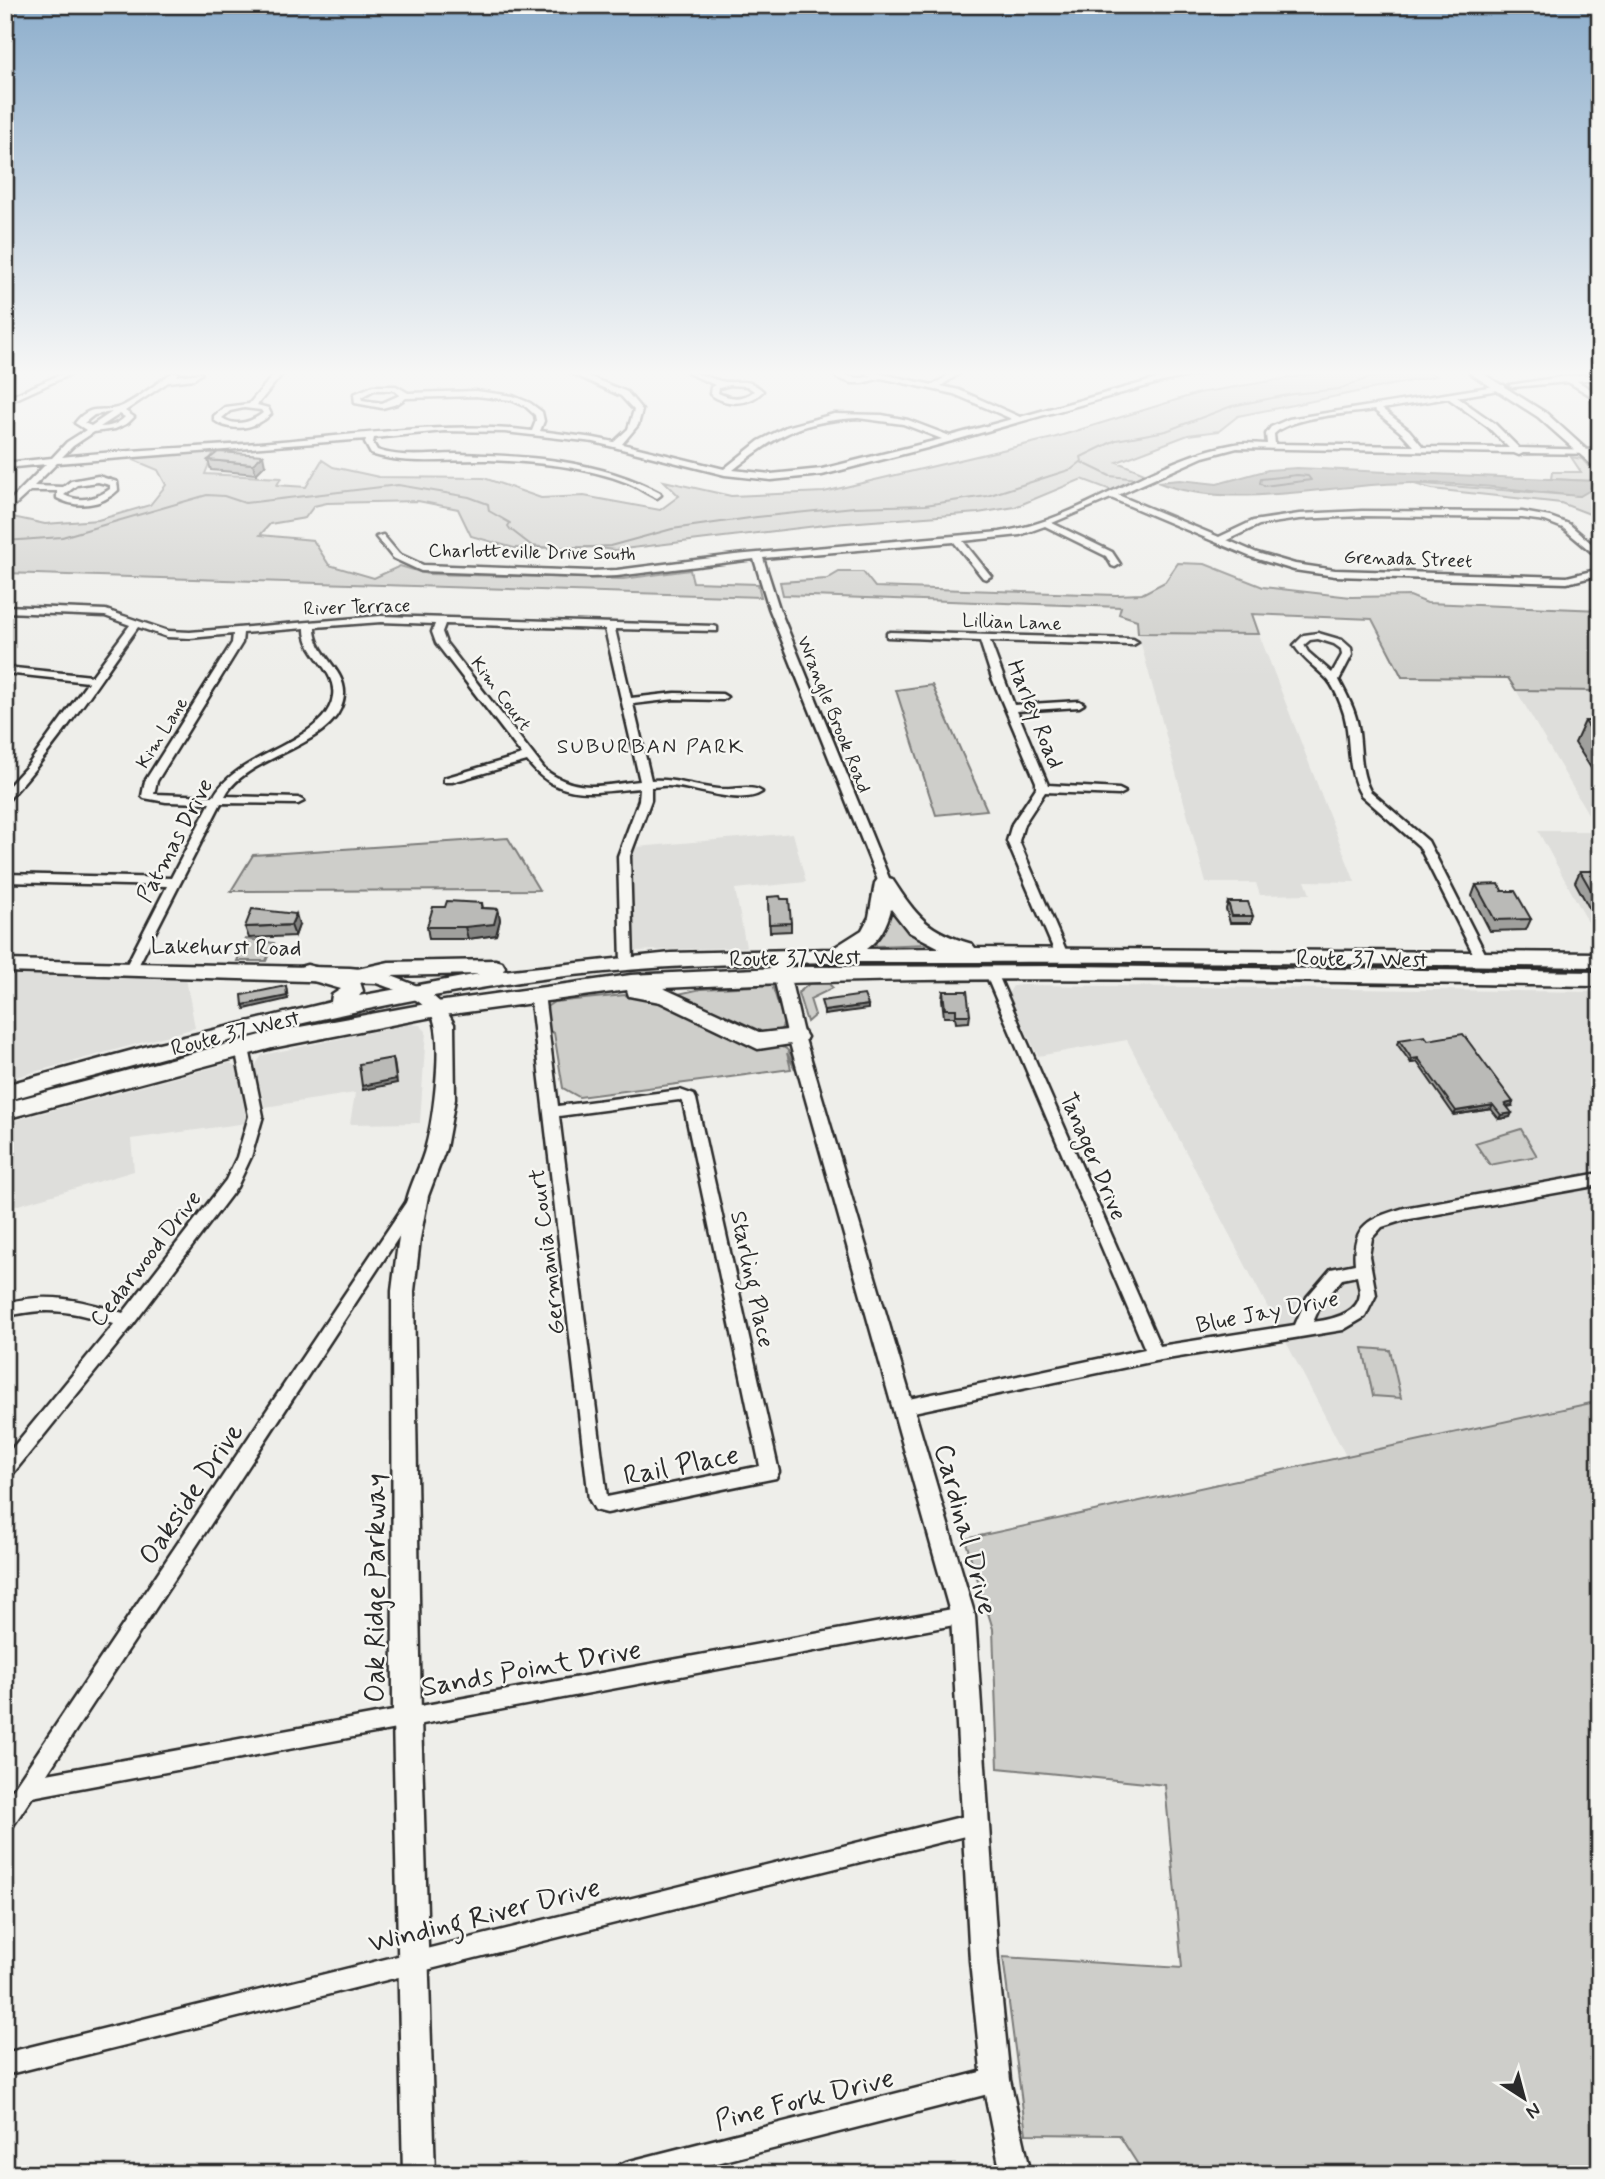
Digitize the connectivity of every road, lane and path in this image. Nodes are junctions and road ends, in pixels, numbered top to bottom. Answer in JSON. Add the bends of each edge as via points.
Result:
{"nodes":[{"id":1,"x":39,"y":475,"type":"edge"},
{"id":2,"x":601,"y":475,"type":"edge"},
{"id":3,"x":749,"y":475,"type":"edge"},
{"id":4,"x":795,"y":475,"type":"edge"},
{"id":5,"x":1157,"y":475,"type":"edge"},
{"id":6,"x":26,"y":488,"type":"junction"},
{"id":7,"x":62,"y":489,"type":"junction"},
{"id":8,"x":657,"y":495,"type":"dead end"},
{"id":9,"x":1111,"y":495,"type":"junction"},
{"id":10,"x":10,"y":500,"type":"edge"},
{"id":11,"x":5,"y":511,"type":"edge"},
{"id":12,"x":1046,"y":523,"type":"junction"},
{"id":13,"x":380,"y":537,"type":"dead end"},
{"id":14,"x":957,"y":539,"type":"junction"},
{"id":15,"x":1219,"y":541,"type":"junction"},
{"id":16,"x":758,"y":556,"type":"junction"},
{"id":17,"x":1600,"y":556,"type":"edge"},
{"id":18,"x":1115,"y":564,"type":"dead end"},
{"id":19,"x":1600,"y":572,"type":"edge"},
{"id":20,"x":986,"y":576,"type":"dead end"},
{"id":21,"x":5,"y":609,"type":"edge"},
{"id":22,"x":441,"y":622,"type":"junction"},
{"id":23,"x":136,"y":623,"type":"junction"},
{"id":24,"x":310,"y":624,"type":"junction"},
{"id":25,"x":609,"y":626,"type":"junction"},
{"id":26,"x":714,"y":629,"type":"dead end"},
{"id":27,"x":239,"y":630,"type":"junction"},
{"id":28,"x":890,"y":635,"type":"dead end"},
{"id":29,"x":984,"y":638,"type":"junction"},
{"id":30,"x":1133,"y":642,"type":"dead end"},
{"id":31,"x":5,"y":670,"type":"edge"},
{"id":32,"x":97,"y":680,"type":"junction"},
{"id":33,"x":1335,"y":680,"type":"junction"},
{"id":34,"x":722,"y":697,"type":"dead end"},
{"id":35,"x":627,"y":702,"type":"junction"},
{"id":36,"x":1079,"y":704,"type":"dead end"},
{"id":37,"x":1012,"y":708,"type":"junction"},
{"id":38,"x":529,"y":757,"type":"junction"},
{"id":39,"x":448,"y":780,"type":"dead end"},
{"id":40,"x":646,"y":785,"type":"junction"},
{"id":41,"x":1042,"y":788,"type":"junction"},
{"id":42,"x":756,"y":792,"type":"dead end"},
{"id":43,"x":1119,"y":792,"type":"dead end"},
{"id":44,"x":5,"y":797,"type":"edge"},
{"id":45,"x":217,"y":800,"type":"junction"},
{"id":46,"x":298,"y":801,"type":"dead end"},
{"id":47,"x":5,"y":878,"type":"edge"},
{"id":48,"x":175,"y":882,"type":"junction"},
{"id":49,"x":885,"y":883,"type":"junction"},
{"id":50,"x":1062,"y":955,"type":"junction"},
{"id":51,"x":817,"y":956,"type":"junction"},
{"id":52,"x":1482,"y":959,"type":"junction"},
{"id":53,"x":1600,"y":960,"type":"edge"},
{"id":54,"x":627,"y":963,"type":"junction"},
{"id":55,"x":779,"y":965,"type":"junction"},
{"id":56,"x":990,"y":965,"type":"junction"},
{"id":57,"x":5,"y":966,"type":"edge"},
{"id":58,"x":131,"y":968,"type":"junction"},
{"id":59,"x":561,"y":971,"type":"junction"},
{"id":60,"x":307,"y":972,"type":"junction"},
{"id":61,"x":360,"y":975,"type":"junction"},
{"id":62,"x":1600,"y":979,"type":"edge"},
{"id":63,"x":542,"y":994,"type":"junction"},
{"id":64,"x":428,"y":1001,"type":"junction"},
{"id":65,"x":302,"y":1016,"type":"junction"},
{"id":66,"x":796,"y":1037,"type":"junction"},
{"id":67,"x":242,"y":1048,"type":"junction"},
{"id":68,"x":5,"y":1093,"type":"edge"},
{"id":69,"x":5,"y":1111,"type":"edge"},
{"id":70,"x":552,"y":1112,"type":"junction"},
{"id":71,"x":1600,"y":1179,"type":"edge"},
{"id":72,"x":418,"y":1196,"type":"junction"},
{"id":73,"x":1364,"y":1269,"type":"junction"},
{"id":74,"x":5,"y":1310,"type":"edge"},
{"id":75,"x":126,"y":1321,"type":"junction"},
{"id":76,"x":1301,"y":1331,"type":"junction"},
{"id":77,"x":1155,"y":1354,"type":"junction"},
{"id":78,"x":904,"y":1407,"type":"junction"},
{"id":79,"x":5,"y":1470,"type":"edge"},
{"id":80,"x":770,"y":1472,"type":"joint"},
{"id":81,"x":601,"y":1504,"type":"joint"},
{"id":82,"x":963,"y":1616,"type":"junction"},
{"id":83,"x":407,"y":1718,"type":"junction"},
{"id":84,"x":26,"y":1788,"type":"junction"},
{"id":85,"x":5,"y":1820,"type":"edge"},
{"id":86,"x":977,"y":1823,"type":"junction"},
{"id":87,"x":414,"y":1962,"type":"junction"},
{"id":88,"x":5,"y":2064,"type":"edge"},
{"id":89,"x":996,"y":2080,"type":"junction"},
{"id":90,"x":419,"y":2174,"type":"edge"},
{"id":91,"x":626,"y":2174,"type":"edge"},
{"id":92,"x":1016,"y":2174,"type":"edge"}],
"edges":[{"from":1,"to":6,"type":"street"},
{"from":2,"to":8,"type":"street","via":[[646,486]]},
{"from":3,"to":4,"type":"street"},
{"from":5,"to":9,"type":"street","name":"Charlotteville Drive South"},
{"from":6,"to":7,"type":"street"},
{"from":6,"to":10,"type":"street"},
{"from":7,"to":7,"type":"street","via":[[98,479],[111,481],[115,487],[103,497],[77,502],[60,496]]},
{"from":9,"to":12,"type":"street","name":"Charlotteville Drive South"},
{"from":9,"to":15,"type":"street","name":"Grenada Street"},
{"from":10,"to":11,"type":"street"},
{"from":12,"to":14,"type":"street","name":"Charlotteville Drive South","via":[[1020,532]]},
{"from":12,"to":18,"type":"street","via":[[1109,554]]},
{"from":13,"to":16,"type":"street","name":"Charlotteville Drive South","via":[[396,556],[426,569],[617,573]]},
{"from":14,"to":16,"type":"street","name":"Charlotteville Drive South"},
{"from":14,"to":20,"type":"street"},
{"from":15,"to":17,"type":"street","name":"Grenada Street","via":[[1269,520],[1522,515],[1574,529]]},
{"from":15,"to":19,"type":"street","name":"Grenada Street","via":[[1274,563],[1335,573],[1567,580]]},
{"from":16,"to":49,"type":"street","name":"Wrangle Brook Road","via":[[774,608]]},
{"from":21,"to":23,"type":"street","name":"River Terrace","via":[[106,613]]},
{"from":22,"to":24,"type":"street","name":"River Terrace","via":[[381,619]]},
{"from":22,"to":25,"type":"street","name":"River Terrace"},
{"from":22,"to":38,"type":"street","name":"Kim Court","via":[[437,632],[441,643]]},
{"from":23,"to":27,"type":"street","name":"River Terrace","via":[[167,634]]},
{"from":23,"to":32,"type":"street"},
{"from":24,"to":27,"type":"street","name":"River Terrace"},
{"from":24,"to":45,"type":"street","name":"Patmas Drive","via":[[310,640],[337,682],[335,709],[309,734],[232,777]]},
{"from":25,"to":26,"type":"street","name":"River Terrace"},
{"from":25,"to":35,"type":"street"},
{"from":27,"to":45,"type":"street","name":"Kim Lane","via":[[237,643],[147,787],[153,798]]},
{"from":28,"to":29,"type":"street","name":"Lillian Lane"},
{"from":29,"to":30,"type":"street","name":"Lillian Lane"},
{"from":29,"to":37,"type":"street","name":"Harley Road"},
{"from":31,"to":32,"type":"street"},
{"from":32,"to":44,"type":"street"},
{"from":33,"to":33,"type":"street","via":[[1346,648],[1318,636],[1307,637],[1300,643],[1304,654]]},
{"from":33,"to":52,"type":"street","via":[[1353,728],[1360,785],[1424,844]]},
{"from":34,"to":35,"type":"street"},
{"from":35,"to":40,"type":"street"},
{"from":36,"to":37,"type":"street"},
{"from":37,"to":41,"type":"street","name":"Harley Road"},
{"from":38,"to":39,"type":"street"},
{"from":38,"to":40,"type":"street","name":"Kim Court","via":[[546,778],[575,789]]},
{"from":40,"to":42,"type":"street","name":"Kim Court","via":[[677,783],[718,793]]},
{"from":40,"to":54,"type":"street","via":[[624,856]]},
{"from":41,"to":43,"type":"street"},
{"from":41,"to":50,"type":"street","name":"Harley Road","via":[[1018,824],[1013,841]]},
{"from":45,"to":46,"type":"street","name":"Kim Lane"},
{"from":45,"to":48,"type":"street","name":"Patmas Drive"},
{"from":47,"to":48,"type":"street"},
{"from":48,"to":58,"type":"street","name":"Patmas Drive"},
{"from":49,"to":51,"type":"highway","via":[[877,922],[864,943]]},
{"from":49,"to":56,"type":"highway","via":[[918,930]]},
{"from":50,"to":52,"type":"highway","name":"Route 37 West"},
{"from":50,"to":56,"type":"highway","name":"Route 37 West"},
{"from":51,"to":55,"type":"highway","name":"Route 37 West"},
{"from":51,"to":56,"type":"highway","name":"Route 37 West"},
{"from":52,"to":53,"type":"highway","name":"Route 37 West"},
{"from":54,"to":55,"type":"highway","name":"Route 37 West"},
{"from":54,"to":59,"type":"highway","name":"Route 37 West"},
{"from":55,"to":56,"type":"highway","name":"Route 37 West"},
{"from":55,"to":63,"type":"highway","name":"Route 37 West"},
{"from":55,"to":66,"type":"street","name":"Cardinal Drive"},
{"from":56,"to":62,"type":"highway","name":"Route 37 West","via":[[1069,973]]},
{"from":56,"to":77,"type":"street","name":"Tanager Drive"},
{"from":57,"to":58,"type":"main road","name":"Lakehurst Road"},
{"from":58,"to":60,"type":"main road","name":"Lakehurst Road"},
{"from":59,"to":61,"type":"highway","via":[[389,969]]},
{"from":59,"to":64,"type":"highway","name":"Route 37 West"},
{"from":60,"to":61,"type":"main road","name":"Lakehurst Road"},
{"from":60,"to":65,"type":"highway","via":[[341,980],[352,986],[352,991],[342,1000]]},
{"from":61,"to":64,"type":"main road","name":"Lakehurst Road","via":[[379,977]]},
{"from":63,"to":64,"type":"highway","name":"Route 37 West"},
{"from":63,"to":66,"type":"highway","via":[[657,993],[758,1041]]},
{"from":63,"to":70,"type":"street","name":"Germania Court"},
{"from":64,"to":65,"type":"highway","name":"Route 37 West"},
{"from":64,"to":67,"type":"highway","name":"Route 37 West"},
{"from":64,"to":72,"type":"main road","name":"Oak Ridge Parkway","via":[[445,1024],[445,1099],[436,1148]]},
{"from":65,"to":68,"type":"highway","name":"Route 37 West"},
{"from":66,"to":78,"type":"street","name":"Cardinal Drive"},
{"from":67,"to":69,"type":"highway","name":"Route 37 West"},
{"from":67,"to":75,"type":"street","name":"Cedarwood Drive","via":[[256,1116],[244,1157],[232,1183]]},
{"from":70,"to":80,"type":"street","name":"Starling Place","via":[[680,1095],[692,1104]]},
{"from":70,"to":81,"type":"street","name":"Germania Court"},
{"from":71,"to":73,"type":"street","name":"Blue Jay Drive","via":[[1375,1223],[1363,1239]]},
{"from":72,"to":83,"type":"main road","name":"Oak Ridge Parkway","via":[[403,1291]]},
{"from":72,"to":84,"type":"street","name":"Oakside Drive"},
{"from":73,"to":76,"type":"street","via":[[1337,1273],[1313,1302]]},
{"from":73,"to":76,"type":"street","name":"Blue Jay Drive","via":[[1368,1296],[1359,1312],[1337,1325]]},
{"from":74,"to":75,"type":"street","via":[[43,1301],[65,1302]]},
{"from":75,"to":79,"type":"street","name":"Cedarwood Drive"},
{"from":76,"to":77,"type":"street","name":"Blue Jay Drive"},
{"from":77,"to":78,"type":"street","name":"Blue Jay Drive"},
{"from":78,"to":82,"type":"street","name":"Cardinal Drive"},
{"from":80,"to":81,"type":"street","name":"Rail Place"},
{"from":82,"to":83,"type":"street","name":"Sands Point Drive"},
{"from":82,"to":86,"type":"street","name":"Cardinal Drive"},
{"from":83,"to":84,"type":"street","name":"Sands Point Drive"},
{"from":83,"to":87,"type":"main road","name":"Oak Ridge Parkway"},
{"from":84,"to":85,"type":"street","name":"Oakside Drive"},
{"from":86,"to":87,"type":"street","name":"Winding River Drive"},
{"from":86,"to":89,"type":"street","name":"Cardinal Drive"},
{"from":87,"to":88,"type":"street","name":"Winding River Drive"},
{"from":87,"to":90,"type":"main road","name":"Oak Ridge Parkway"},
{"from":89,"to":91,"type":"street","name":"Pine Fork Drive"},
{"from":89,"to":92,"type":"street","name":"Cardinal Drive"}]}
